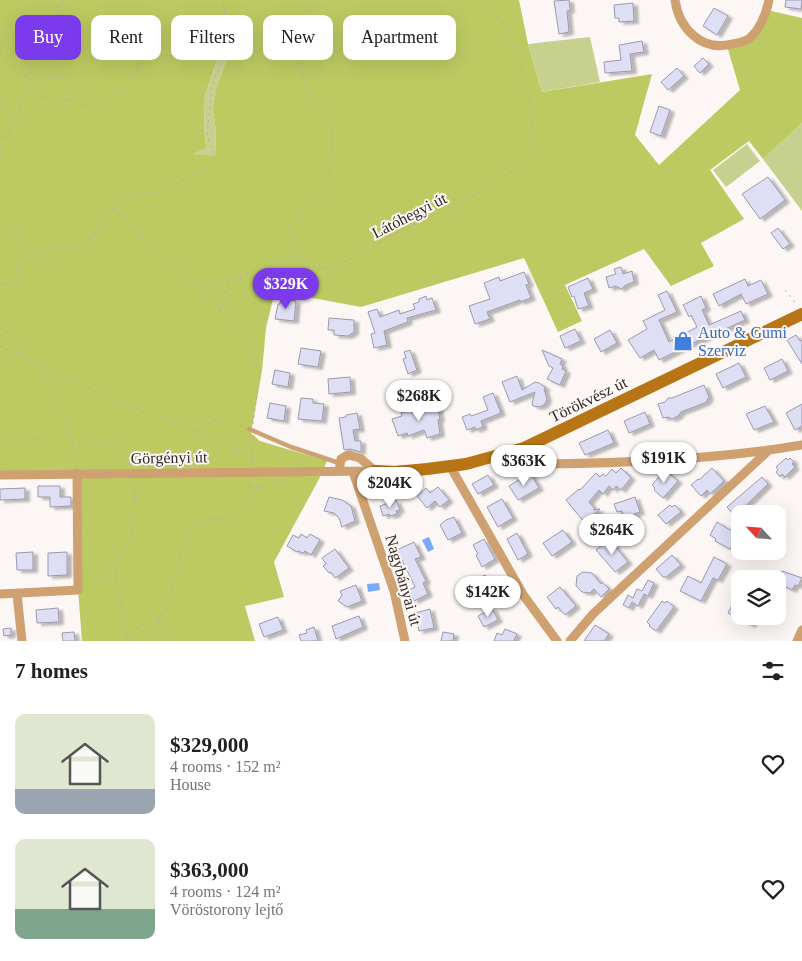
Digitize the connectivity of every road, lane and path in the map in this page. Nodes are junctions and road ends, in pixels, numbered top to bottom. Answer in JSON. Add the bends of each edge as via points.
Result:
{"nodes":[{"id":1,"x":66,"y":0,"type":"edge"},
{"id":2,"x":167,"y":0,"type":"edge"},
{"id":3,"x":223,"y":0,"type":"edge"},
{"id":4,"x":312,"y":0,"type":"edge"},
{"id":5,"x":484,"y":0,"type":"edge"},
{"id":6,"x":675,"y":0,"type":"edge"},
{"id":7,"x":769,"y":0,"type":"edge"},
{"id":8,"x":225,"y":15,"type":"edge"},
{"id":9,"x":0,"y":56,"type":"edge"},
{"id":10,"x":171,"y":56,"type":"edge"},
{"id":11,"x":222,"y":60,"type":"edge"},
{"id":12,"x":137,"y":71,"type":"junction"},
{"id":13,"x":26,"y":91,"type":"junction"},
{"id":14,"x":0,"y":95,"type":"edge"},
{"id":15,"x":22,"y":104,"type":"junction"},
{"id":16,"x":90,"y":104,"type":"junction"},
{"id":17,"x":0,"y":138,"type":"edge"},
{"id":18,"x":0,"y":146,"type":"edge"},
{"id":19,"x":0,"y":155,"type":"edge"},
{"id":20,"x":114,"y":207,"type":"junction"},
{"id":21,"x":0,"y":227,"type":"edge"},
{"id":22,"x":58,"y":248,"type":"junction"},
{"id":23,"x":299,"y":259,"type":"junction"},
{"id":24,"x":245,"y":275,"type":"junction"},
{"id":25,"x":229,"y":281,"type":"junction"},
{"id":26,"x":0,"y":284,"type":"edge"},
{"id":27,"x":206,"y":288,"type":"junction"},
{"id":28,"x":785,"y":290,"type":"dead end"},
{"id":29,"x":226,"y":292,"type":"junction"},
{"id":30,"x":801,"y":311,"type":"edge"},
{"id":31,"x":220,"y":312,"type":"junction"},
{"id":32,"x":0,"y":329,"type":"edge"},
{"id":33,"x":0,"y":346,"type":"edge"},
{"id":34,"x":25,"y":359,"type":"junction"},
{"id":35,"x":39,"y":365,"type":"junction"},
{"id":36,"x":68,"y":428,"type":"junction"},
{"id":37,"x":249,"y":429,"type":"junction"},
{"id":38,"x":198,"y":432,"type":"junction"},
{"id":39,"x":72,"y":442,"type":"junction"},
{"id":40,"x":0,"y":443,"type":"edge"},
{"id":41,"x":802,"y":445,"type":"edge"},
{"id":42,"x":528,"y":446,"type":"junction"},
{"id":43,"x":769,"y":450,"type":"junction"},
{"id":44,"x":450,"y":466,"type":"junction"},
{"id":45,"x":339,"y":467,"type":"junction"},
{"id":46,"x":255,"y":471,"type":"junction"},
{"id":47,"x":375,"y":471,"type":"junction"},
{"id":48,"x":353,"y":472,"type":"junction"},
{"id":49,"x":77,"y":473,"type":"junction"},
{"id":50,"x":136,"y":473,"type":"junction"},
{"id":51,"x":0,"y":474,"type":"edge"},
{"id":52,"x":288,"y":484,"type":"dead end"},
{"id":53,"x":250,"y":487,"type":"junction"},
{"id":54,"x":114,"y":566,"type":"junction"},
{"id":55,"x":78,"y":568,"type":"junction"},
{"id":56,"x":0,"y":594,"type":"edge"},
{"id":57,"x":17,"y":594,"type":"junction"},
{"id":58,"x":158,"y":621,"type":"junction"},
{"id":59,"x":802,"y":630,"type":"edge"},
{"id":60,"x":22,"y":641,"type":"edge"},
{"id":61,"x":128,"y":641,"type":"edge"},
{"id":62,"x":132,"y":641,"type":"edge"},
{"id":63,"x":167,"y":641,"type":"edge"},
{"id":64,"x":406,"y":641,"type":"edge"},
{"id":65,"x":557,"y":641,"type":"edge"},
{"id":66,"x":570,"y":641,"type":"edge"},
{"id":67,"x":797,"y":641,"type":"edge"}],
"edges":[{"from":1,"to":9,"type":"path","via":[[58,6],[55,21],[49,24],[34,16],[21,23],[10,24],[2,40]]},
{"from":2,"to":12,"type":"path","via":[[156,18],[145,24]]},
{"from":3,"to":8,"type":"path"},
{"from":4,"to":23,"type":"path","via":[[300,36],[305,82],[309,95],[333,129],[326,189],[299,213],[290,228]]},
{"from":5,"to":23,"type":"path","name":"Látóhegyi út","via":[[507,30],[525,81],[534,137],[527,156],[490,186],[395,233],[354,258],[322,268],[310,267]]},
{"from":6,"to":7,"type":"street","via":[[681,22],[690,33],[705,43],[722,46],[749,39],[764,20]]},
{"from":10,"to":12,"type":"path","via":[[153,52],[147,55]]},
{"from":11,"to":20,"type":"path","via":[[212,86],[207,136],[213,160],[208,167],[160,192],[139,192],[122,199]]},
{"from":12,"to":16,"type":"path","via":[[129,77],[120,94],[110,94],[100,107]]},
{"from":13,"to":15,"type":"path","via":[[21,95]]},
{"from":13,"to":16,"type":"path","via":[[38,98],[69,102],[76,99],[83,106]]},
{"from":13,"to":16,"type":"path","via":[[27,73],[64,76]]},
{"from":14,"to":15,"type":"path","via":[[0,103],[6,106]]},
{"from":15,"to":17,"type":"path","via":[[10,125],[8,136]]},
{"from":18,"to":19,"type":"path"},
{"from":20,"to":22,"type":"path","via":[[94,237],[76,249]]},
{"from":20,"to":27,"type":"path","via":[[154,246]]},
{"from":21,"to":22,"type":"path","via":[[10,222],[29,246],[46,253]]},
{"from":22,"to":26,"type":"path","via":[[57,257],[52,262],[41,262],[26,253],[18,279],[6,285]]},
{"from":23,"to":24,"type":"path","via":[[288,259]]},
{"from":24,"to":25,"type":"path"},
{"from":24,"to":29,"type":"path"},
{"from":25,"to":27,"type":"path"},
{"from":25,"to":29,"type":"path"},
{"from":27,"to":31,"type":"path","via":[[200,292],[202,296]]},
{"from":28,"to":30,"type":"path"},
{"from":29,"to":31,"type":"path"},
{"from":30,"to":42,"type":"street","name":"Törökvész út"},
{"from":31,"to":37,"type":"path","via":[[254,342],[253,358],[260,373],[253,424]]},
{"from":32,"to":34,"type":"path","via":[[10,334]]},
{"from":33,"to":34,"type":"path"},
{"from":34,"to":35,"type":"path"},
{"from":35,"to":36,"type":"path","via":[[50,382],[55,402]]},
{"from":35,"to":38,"type":"path","via":[[108,398]]},
{"from":36,"to":39,"type":"path"},
{"from":36,"to":40,"type":"path","via":[[10,445]]},
{"from":37,"to":38,"type":"path","via":[[224,420],[207,423]]},
{"from":37,"to":38,"type":"path","via":[[252,456]]},
{"from":37,"to":45,"type":"lane","name":"Törökvész út"},
{"from":39,"to":49,"type":"path"},
{"from":39,"to":50,"type":"path","via":[[113,446]]},
{"from":41,"to":43,"type":"street"},
{"from":42,"to":43,"type":"street","via":[[540,460],[549,464],[637,463]]},
{"from":42,"to":44,"type":"street","name":"Törökvész út"},
{"from":43,"to":66,"type":"street","via":[[593,614]]},
{"from":44,"to":47,"type":"street","name":"Törökvész út"},
{"from":44,"to":65,"type":"street","via":[[524,596]]},
{"from":45,"to":46,"type":"street","name":"Görgényi út"},
{"from":45,"to":47,"type":"street","via":[[341,459],[348,455],[360,458]]},
{"from":45,"to":48,"type":"street","name":"Törökvész út"},
{"from":46,"to":50,"type":"street","name":"Görgényi út"},
{"from":46,"to":53,"type":"path"},
{"from":47,"to":48,"type":"street","name":"Törökvész út"},
{"from":48,"to":64,"type":"street","name":"Nagybányai út","via":[[394,592]]},
{"from":49,"to":50,"type":"street","name":"Görgényi út"},
{"from":49,"to":51,"type":"street","name":"Görgényi út"},
{"from":49,"to":55,"type":"street"},
{"from":50,"to":54,"type":"path","via":[[131,542]]},
{"from":52,"to":53,"type":"path"},
{"from":53,"to":58,"type":"path","via":[[237,512],[205,522],[189,538],[183,548],[172,592]]},
{"from":54,"to":55,"type":"path","via":[[102,577],[85,575]]},
{"from":54,"to":61,"type":"path"},
{"from":55,"to":57,"type":"street","via":[[78,590]]},
{"from":56,"to":57,"type":"street"},
{"from":57,"to":60,"type":"street"},
{"from":58,"to":62,"type":"path","via":[[154,625],[148,621],[135,629]]},
{"from":58,"to":63,"type":"path"},
{"from":59,"to":67,"type":"street"}]}
